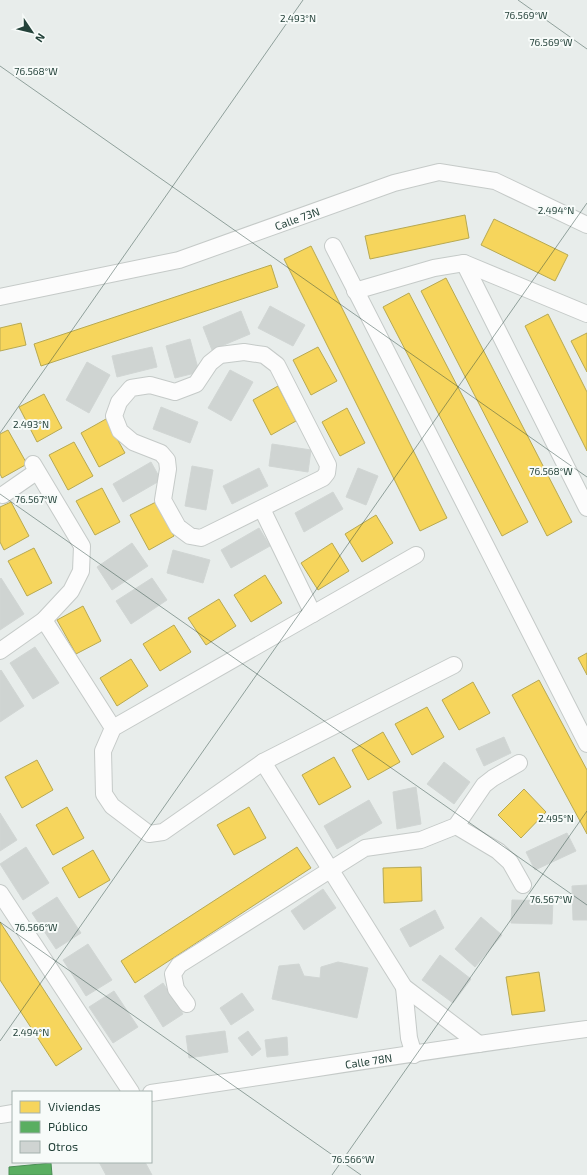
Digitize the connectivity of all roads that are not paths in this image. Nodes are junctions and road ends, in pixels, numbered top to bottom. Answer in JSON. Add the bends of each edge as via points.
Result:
{"nodes":[{"id":1,"x":587,"y":225,"type":"edge"},
{"id":2,"x":333,"y":246,"type":"dead end"},
{"id":3,"x":464,"y":263,"type":"junction"},
{"id":4,"x":356,"y":292,"type":"junction"},
{"id":5,"x":0,"y":296,"type":"edge"},
{"id":6,"x":587,"y":314,"type":"edge"},
{"id":7,"x":3,"y":495,"type":"dead end"},
{"id":8,"x":587,"y":508,"type":"edge"},
{"id":9,"x":262,"y":509,"type":"junction"},
{"id":10,"x":416,"y":555,"type":"dead end"},
{"id":11,"x":313,"y":614,"type":"junction"},
{"id":12,"x":44,"y":620,"type":"junction"},
{"id":13,"x":0,"y":650,"type":"edge"},
{"id":14,"x":454,"y":666,"type":"dead end"},
{"id":15,"x":113,"y":728,"type":"junction"},
{"id":16,"x":587,"y":744,"type":"edge"},
{"id":17,"x":263,"y":762,"type":"junction"},
{"id":18,"x":519,"y":763,"type":"dead end"},
{"id":19,"x":456,"y":826,"type":"junction"},
{"id":20,"x":329,"y":870,"type":"junction"},
{"id":21,"x":523,"y":885,"type":"dead end"},
{"id":22,"x":0,"y":893,"type":"edge"},
{"id":23,"x":404,"y":987,"type":"junction"},
{"id":24,"x":187,"y":1004,"type":"dead end"},
{"id":25,"x":587,"y":1030,"type":"edge"},
{"id":26,"x":479,"y":1044,"type":"junction"},
{"id":27,"x":414,"y":1055,"type":"junction"},
{"id":28,"x":130,"y":1091,"type":"edge"},
{"id":29,"x":152,"y":1093,"type":"edge"},
{"id":30,"x":12,"y":1113,"type":"edge"},
{"id":31,"x":0,"y":1115,"type":"edge"}],
"edges":[{"from":1,"to":5,"type":"street","name":"Calle 73N","via":[[495,181],[439,172],[394,182],[179,260]]},
{"from":2,"to":4,"type":"street"},
{"from":3,"to":4,"type":"street","via":[[434,268]]},
{"from":3,"to":6,"type":"street"},
{"from":3,"to":8,"type":"street"},
{"from":4,"to":16,"type":"street"},
{"from":7,"to":12,"type":"street","via":[[35,468],[82,546],[81,571],[72,591]]},
{"from":9,"to":9,"type":"street","via":[[201,538],[184,532],[178,527],[163,500],[167,460],[161,453],[133,442],[120,431],[114,416],[119,402],[131,388],[150,385],[175,392],[196,384],[210,363],[220,355],[244,352],[264,355],[277,365],[328,465],[323,478]]},
{"from":9,"to":11,"type":"street"},
{"from":10,"to":11,"type":"street"},
{"from":11,"to":15,"type":"street"},
{"from":12,"to":13,"type":"street"},
{"from":12,"to":15,"type":"street"},
{"from":14,"to":17,"type":"street"},
{"from":15,"to":17,"type":"street","via":[[103,751],[104,794],[112,806],[149,834],[163,832]]},
{"from":17,"to":20,"type":"street"},
{"from":18,"to":19,"type":"street","via":[[492,778],[484,786]]},
{"from":19,"to":20,"type":"street","via":[[421,840],[365,848]]},
{"from":19,"to":21,"type":"street","via":[[498,851],[510,862]]},
{"from":20,"to":23,"type":"street"},
{"from":20,"to":24,"type":"street","via":[[179,965],[173,974],[176,989]]},
{"from":22,"to":28,"type":"street"},
{"from":23,"to":26,"type":"street"},
{"from":23,"to":27,"type":"street","via":[[409,1038]]},
{"from":25,"to":26,"type":"street","name":"Calle 78N"},
{"from":26,"to":27,"type":"street","name":"Calle 78N"},
{"from":27,"to":29,"type":"street","name":"Calle 78N"},
{"from":30,"to":31,"type":"street"}]}
